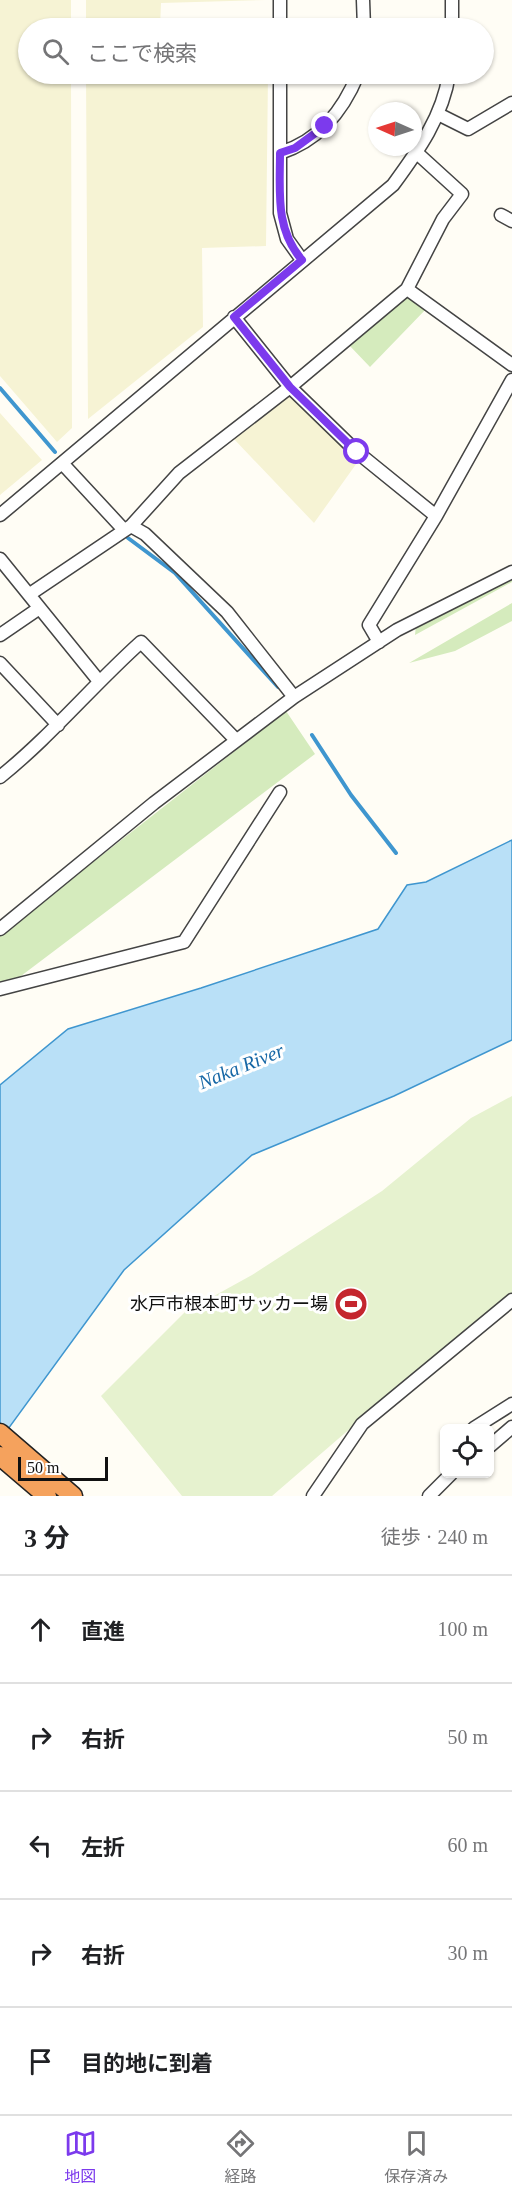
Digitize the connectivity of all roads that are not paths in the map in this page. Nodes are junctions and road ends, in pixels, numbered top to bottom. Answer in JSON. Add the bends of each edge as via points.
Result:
{"nodes":[{"id":1,"x":280,"y":0,"type":"edge"},
{"id":2,"x":363,"y":0,"type":"edge"},
{"id":3,"x":452,"y":0,"type":"edge"},
{"id":4,"x":280,"y":18,"type":"edge"},
{"id":5,"x":364,"y":18,"type":"edge"},
{"id":6,"x":452,"y":18,"type":"edge"},
{"id":7,"x":280,"y":84,"type":"edge"},
{"id":8,"x":354,"y":84,"type":"edge"},
{"id":9,"x":446,"y":84,"type":"edge"},
{"id":10,"x":512,"y":103,"type":"edge"},
{"id":11,"x":438,"y":114,"type":"junction"},
{"id":12,"x":422,"y":144,"type":"edge"},
{"id":13,"x":280,"y":153,"type":"junction"},
{"id":14,"x":415,"y":156,"type":"edge"},
{"id":15,"x":420,"y":156,"type":"edge"},
{"id":16,"x":302,"y":260,"type":"junction"},
{"id":17,"x":407,"y":289,"type":"junction"},
{"id":18,"x":234,"y":317,"type":"junction"},
{"id":19,"x":512,"y":365,"type":"edge"},
{"id":20,"x":512,"y":380,"type":"edge"},
{"id":21,"x":290,"y":387,"type":"junction"},
{"id":22,"x":62,"y":463,"type":"junction"},
{"id":23,"x":0,"y":515,"type":"edge"},
{"id":24,"x":436,"y":516,"type":"junction"},
{"id":25,"x":127,"y":528,"type":"junction"},
{"id":26,"x":0,"y":559,"type":"edge"},
{"id":27,"x":512,"y":572,"type":"edge"},
{"id":28,"x":30,"y":594,"type":"junction"},
{"id":29,"x":38,"y":609,"type":"junction"},
{"id":30,"x":0,"y":635,"type":"edge"},
{"id":31,"x":379,"y":642,"type":"junction"},
{"id":32,"x":0,"y":663,"type":"edge"},
{"id":33,"x":98,"y":680,"type":"junction"},
{"id":34,"x":294,"y":697,"type":"junction"},
{"id":35,"x":58,"y":725,"type":"junction"},
{"id":36,"x":236,"y":740,"type":"junction"},
{"id":37,"x":0,"y":777,"type":"edge"},
{"id":38,"x":280,"y":792,"type":"dead end"},
{"id":39,"x":0,"y":929,"type":"edge"},
{"id":40,"x":0,"y":989,"type":"edge"},
{"id":41,"x":512,"y":1300,"type":"edge"},
{"id":42,"x":512,"y":1404,"type":"edge"},
{"id":43,"x":480,"y":1424,"type":"edge"},
{"id":44,"x":512,"y":1427,"type":"edge"},
{"id":45,"x":0,"y":1433,"type":"edge"},
{"id":46,"x":494,"y":1442,"type":"edge"},
{"id":47,"x":0,"y":1455,"type":"edge"},
{"id":48,"x":446,"y":1478,"type":"edge"},
{"id":49,"x":46,"y":1496,"type":"edge"},
{"id":50,"x":73,"y":1496,"type":"edge"},
{"id":51,"x":313,"y":1496,"type":"edge"},
{"id":52,"x":429,"y":1496,"type":"edge"}],
"edges":[{"from":1,"to":4,"type":"street"},
{"from":2,"to":5,"type":"street"},
{"from":3,"to":6,"type":"street"},
{"from":7,"to":13,"type":"street"},
{"from":8,"to":13,"type":"street","via":[[325,126],[295,148]]},
{"from":9,"to":11,"type":"street"},
{"from":10,"to":11,"type":"street","via":[[468,129]]},
{"from":11,"to":12,"type":"street"},
{"from":13,"to":16,"type":"street","via":[[283,228]]},
{"from":14,"to":16,"type":"street","via":[[393,185]]},
{"from":15,"to":17,"type":"street","via":[[462,194],[443,219]]},
{"from":16,"to":18,"type":"street"},
{"from":17,"to":19,"type":"street"},
{"from":17,"to":21,"type":"street"},
{"from":18,"to":21,"type":"street"},
{"from":18,"to":22,"type":"street"},
{"from":20,"to":24,"type":"street"},
{"from":21,"to":24,"type":"street","via":[[357,452]]},
{"from":21,"to":25,"type":"street","via":[[179,472]]},
{"from":22,"to":23,"type":"street"},
{"from":22,"to":25,"type":"street"},
{"from":24,"to":31,"type":"street","via":[[369,625]]},
{"from":25,"to":28,"type":"street"},
{"from":25,"to":34,"type":"street","via":[[145,534],[227,612]]},
{"from":26,"to":28,"type":"street"},
{"from":27,"to":31,"type":"street"},
{"from":28,"to":29,"type":"street"},
{"from":29,"to":30,"type":"street"},
{"from":29,"to":33,"type":"street"},
{"from":31,"to":34,"type":"street"},
{"from":32,"to":35,"type":"street"},
{"from":33,"to":35,"type":"street"},
{"from":33,"to":36,"type":"street","via":[[141,642]]},
{"from":34,"to":36,"type":"street"},
{"from":35,"to":37,"type":"street"},
{"from":36,"to":39,"type":"street"},
{"from":38,"to":40,"type":"street","via":[[184,942]]},
{"from":41,"to":51,"type":"street","via":[[362,1424]]},
{"from":42,"to":43,"type":"street"},
{"from":44,"to":46,"type":"street"},
{"from":45,"to":50,"type":"highway"},
{"from":47,"to":49,"type":"highway"},
{"from":48,"to":52,"type":"street"}]}
